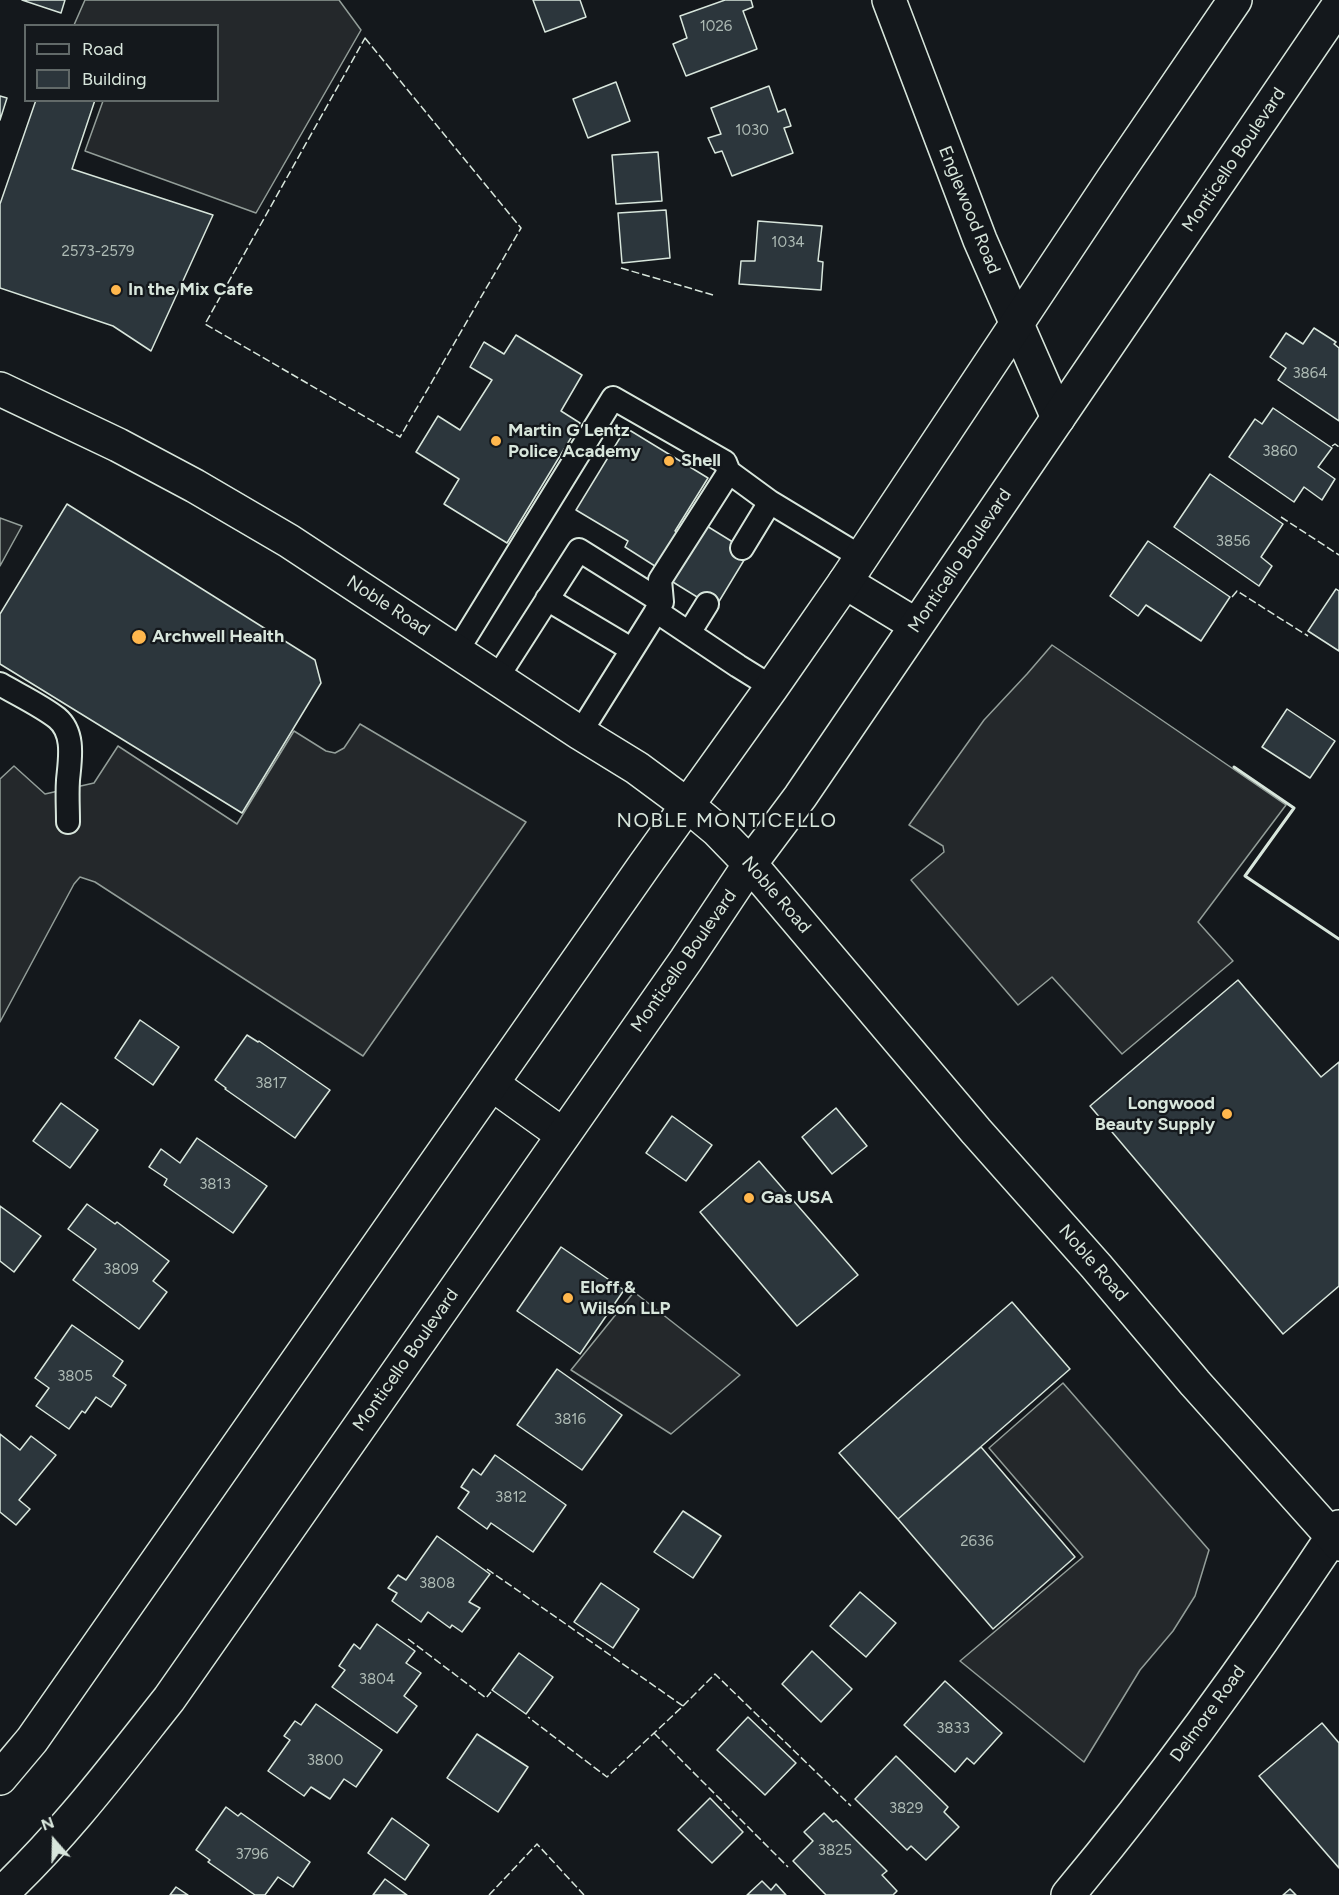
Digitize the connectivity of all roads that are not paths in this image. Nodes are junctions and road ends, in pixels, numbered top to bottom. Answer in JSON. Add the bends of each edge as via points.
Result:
{"nodes":[{"id":1,"x":889,"y":0,"type":"edge"},
{"id":2,"x":1235,"y":0,"type":"edge"},
{"id":3,"x":1339,"y":5,"type":"edge"},
{"id":4,"x":1016,"y":324,"type":"junction"},
{"id":5,"x":0,"y":389,"type":"edge"},
{"id":6,"x":1058,"y":418,"type":"junction"},
{"id":7,"x":729,"y":472,"type":"junction"},
{"id":8,"x":770,"y":502,"type":"junction"},
{"id":9,"x":742,"y":548,"type":"dead end"},
{"id":10,"x":853,"y":569,"type":"junction"},
{"id":11,"x":547,"y":599,"type":"junction"},
{"id":12,"x":707,"y":604,"type":"dead end"},
{"id":13,"x":659,"y":606,"type":"junction"},
{"id":14,"x":916,"y":625,"type":"junction"},
{"id":15,"x":689,"y":633,"type":"junction"},
{"id":16,"x":631,"y":649,"type":"junction"},
{"id":17,"x":457,"y":651,"type":"junction"},
{"id":18,"x":498,"y":678,"type":"junction"},
{"id":19,"x":0,"y":684,"type":"edge"},
{"id":20,"x":772,"y":687,"type":"junction"},
{"id":21,"x":580,"y":733,"type":"junction"},
{"id":22,"x":687,"y":805,"type":"junction"},
{"id":23,"x":68,"y":822,"type":"dead end"},
{"id":24,"x":750,"y":864,"type":"junction"},
{"id":25,"x":492,"y":1084,"type":"junction"},
{"id":26,"x":563,"y":1135,"type":"junction"},
{"id":27,"x":1337,"y":1536,"type":"edge"},
{"id":28,"x":0,"y":1778,"type":"edge"},
{"id":29,"x":0,"y":1895,"type":"edge"},
{"id":30,"x":1068,"y":1895,"type":"edge"}],
"edges":[{"from":1,"to":4,"type":"main road","name":"Englewood Road"},
{"from":2,"to":4,"type":"main road"},
{"from":3,"to":6,"type":"main road","name":"Monticello Boulevard"},
{"from":4,"to":6,"type":"main road","name":"Englewood Road"},
{"from":4,"to":10,"type":"main road"},
{"from":5,"to":17,"type":"main road","name":"Noble Road","via":[[195,486],[289,541]]},
{"from":6,"to":14,"type":"main road","name":"Monticello Boulevard"},
{"from":7,"to":8,"type":"lane"},
{"from":7,"to":13,"type":"lane","via":[[660,580]]},
{"from":7,"to":17,"type":"lane","via":[[725,462],[613,398]]},
{"from":8,"to":9,"type":"lane"},
{"from":8,"to":10,"type":"lane"},
{"from":10,"to":14,"type":"main road"},
{"from":10,"to":20,"type":"main road"},
{"from":11,"to":13,"type":"lane","via":[[579,550]]},
{"from":11,"to":16,"type":"lane"},
{"from":11,"to":18,"type":"lane"},
{"from":12,"to":15,"type":"lane"},
{"from":13,"to":15,"type":"lane"},
{"from":13,"to":16,"type":"lane"},
{"from":14,"to":24,"type":"main road","name":"Monticello Boulevard"},
{"from":15,"to":20,"type":"lane"},
{"from":16,"to":21,"type":"lane"},
{"from":17,"to":18,"type":"main road","name":"Noble Road"},
{"from":18,"to":21,"type":"main road","name":"Noble Road"},
{"from":19,"to":23,"type":"lane","via":[[58,719],[66,730],[71,763]]},
{"from":20,"to":22,"type":"main road"},
{"from":21,"to":22,"type":"main road","name":"Noble Road","via":[[638,768]]},
{"from":22,"to":24,"type":"main road","name":"Noble Road"},
{"from":22,"to":25,"type":"main road"},
{"from":24,"to":26,"type":"main road","name":"Monticello Boulevard"},
{"from":24,"to":27,"type":"main road","name":"Noble Road","via":[[1195,1383]]},
{"from":25,"to":26,"type":"main road"},
{"from":25,"to":28,"type":"main road","via":[[32,1740]]},
{"from":26,"to":29,"type":"main road","name":"Monticello Boulevard","via":[[169,1699],[87,1803]]},
{"from":27,"to":30,"type":"main road","name":"Delmore Road","via":[[1188,1743]]}]}
